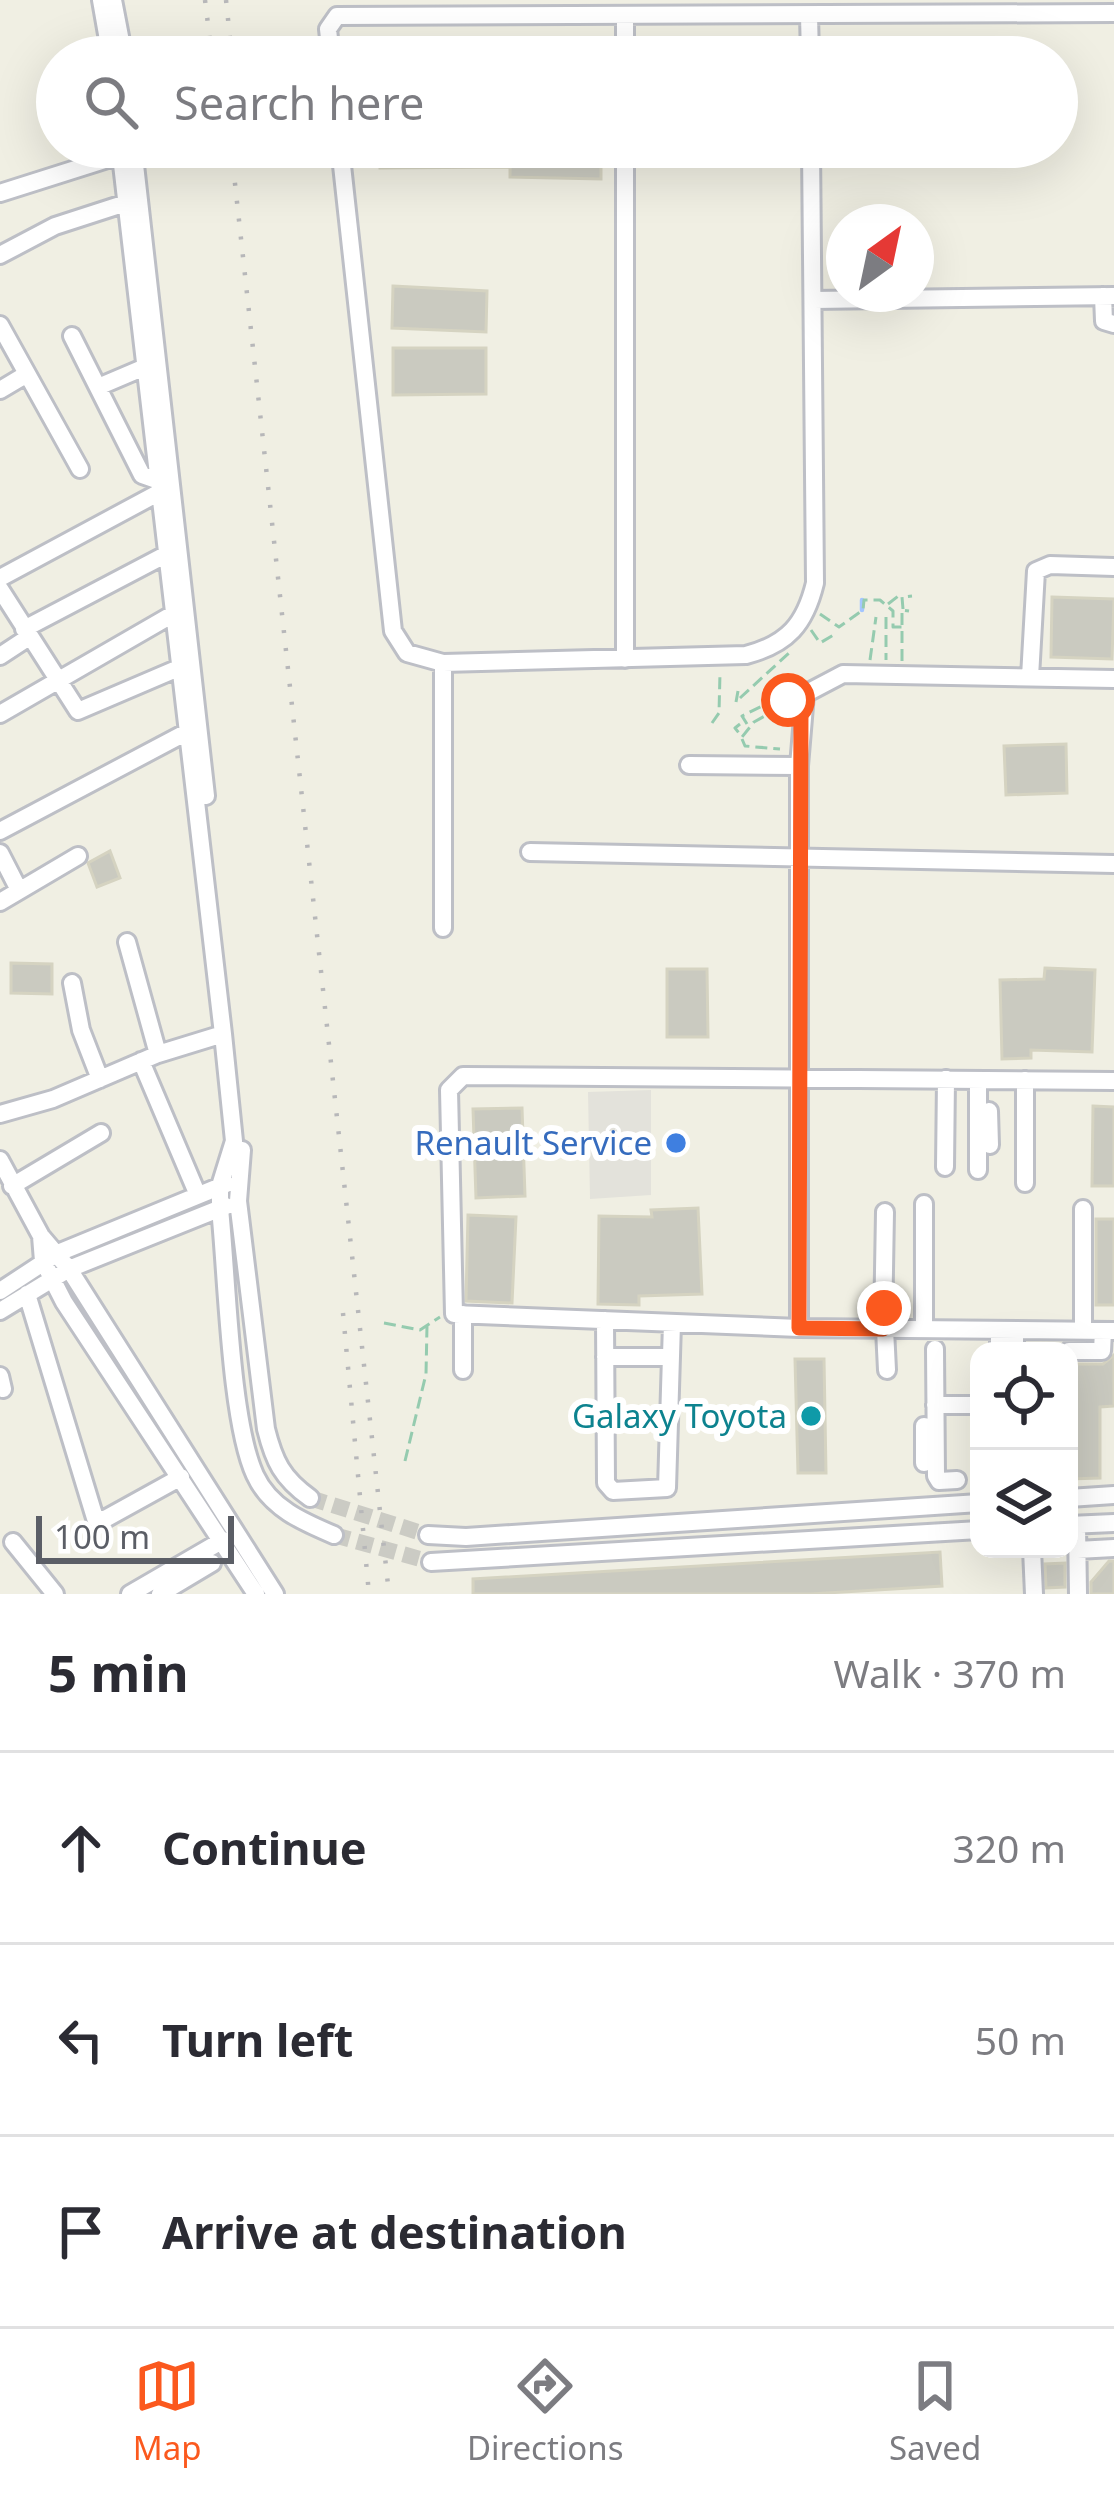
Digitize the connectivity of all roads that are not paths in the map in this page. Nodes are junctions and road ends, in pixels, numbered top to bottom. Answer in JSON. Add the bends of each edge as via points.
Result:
{"nodes":[{"id":1,"x":101,"y":0,"type":"edge"},
{"id":2,"x":113,"y":0,"type":"edge"},
{"id":3,"x":998,"y":7,"type":"edge"},
{"id":4,"x":1114,"y":13,"type":"edge"},
{"id":5,"x":809,"y":15,"type":"junction"},
{"id":6,"x":625,"y":17,"type":"junction"},
{"id":7,"x":107,"y":36,"type":"edge"},
{"id":8,"x":120,"y":36,"type":"edge"},
{"id":9,"x":329,"y":36,"type":"edge"},
{"id":10,"x":625,"y":36,"type":"edge"},
{"id":11,"x":810,"y":36,"type":"edge"},
{"id":12,"x":72,"y":168,"type":"edge"},
{"id":13,"x":125,"y":168,"type":"edge"},
{"id":14,"x":126,"y":168,"type":"edge"},
{"id":15,"x":342,"y":168,"type":"edge"},
{"id":16,"x":625,"y":168,"type":"edge"},
{"id":17,"x":811,"y":168,"type":"edge"},
{"id":18,"x":0,"y":193,"type":"edge"},
{"id":19,"x":126,"y":203,"type":"junction"},
{"id":20,"x":0,"y":256,"type":"edge"},
{"id":21,"x":1108,"y":296,"type":"edge"},
{"id":22,"x":813,"y":300,"type":"junction"},
{"id":23,"x":1114,"y":324,"type":"edge"},
{"id":24,"x":0,"y":325,"type":"edge"},
{"id":25,"x":72,"y":336,"type":"dead end"},
{"id":26,"x":145,"y":367,"type":"junction"},
{"id":27,"x":27,"y":374,"type":"junction"},
{"id":28,"x":98,"y":387,"type":"junction"},
{"id":29,"x":0,"y":390,"type":"edge"},
{"id":30,"x":80,"y":469,"type":"dead end"},
{"id":31,"x":160,"y":487,"type":"junction"},
{"id":32,"x":167,"y":554,"type":"junction"},
{"id":33,"x":1114,"y":567,"type":"edge"},
{"id":34,"x":0,"y":578,"type":"edge"},
{"id":35,"x":3,"y":600,"type":"edge"},
{"id":36,"x":175,"y":613,"type":"junction"},
{"id":37,"x":26,"y":633,"type":"junction"},
{"id":38,"x":0,"y":656,"type":"edge"},
{"id":39,"x":625,"y":659,"type":"junction"},
{"id":40,"x":443,"y":663,"type":"junction"},
{"id":41,"x":181,"y":667,"type":"junction"},
{"id":42,"x":1030,"y":677,"type":"junction"},
{"id":43,"x":1114,"y":679,"type":"edge"},
{"id":44,"x":56,"y":681,"type":"junction"},
{"id":45,"x":0,"y":714,"type":"edge"},
{"id":46,"x":187,"y":731,"type":"junction"},
{"id":47,"x":689,"y":765,"type":"dead end"},
{"id":48,"x":792,"y":766,"type":"junction"},
{"id":49,"x":0,"y":831,"type":"edge"},
{"id":50,"x":530,"y":852,"type":"dead end"},
{"id":51,"x":0,"y":854,"type":"edge"},
{"id":52,"x":78,"y":856,"type":"dead end"},
{"id":53,"x":801,"y":860,"type":"junction"},
{"id":54,"x":1114,"y":864,"type":"edge"},
{"id":55,"x":18,"y":888,"type":"junction"},
{"id":56,"x":0,"y":902,"type":"edge"},
{"id":57,"x":443,"y":928,"type":"dead end"},
{"id":58,"x":127,"y":942,"type":"dead end"},
{"id":59,"x":72,"y":983,"type":"dead end"},
{"id":60,"x":224,"y":1034,"type":"junction"},
{"id":61,"x":150,"y":1058,"type":"junction"},
{"id":62,"x":802,"y":1078,"type":"junction"},
{"id":63,"x":100,"y":1079,"type":"junction"},
{"id":64,"x":1025,"y":1080,"type":"junction"},
{"id":65,"x":1114,"y":1081,"type":"edge"},
{"id":66,"x":982,"y":1085,"type":"junction"},
{"id":67,"x":946,"y":1087,"type":"junction"},
{"id":68,"x":0,"y":1114,"type":"edge"},
{"id":69,"x":101,"y":1133,"type":"dead end"},
{"id":70,"x":990,"y":1145,"type":"dead end"},
{"id":71,"x":0,"y":1160,"type":"edge"},
{"id":72,"x":945,"y":1167,"type":"dead end"},
{"id":73,"x":978,"y":1170,"type":"dead end"},
{"id":74,"x":229,"y":1184,"type":"junction"},
{"id":75,"x":1025,"y":1184,"type":"dead end"},
{"id":76,"x":12,"y":1186,"type":"junction"},
{"id":77,"x":197,"y":1193,"type":"junction"},
{"id":78,"x":238,"y":1201,"type":"junction"},
{"id":79,"x":923,"y":1204,"type":"dead end"},
{"id":80,"x":220,"y":1209,"type":"junction"},
{"id":81,"x":1083,"y":1209,"type":"dead end"},
{"id":82,"x":885,"y":1212,"type":"dead end"},
{"id":83,"x":51,"y":1257,"type":"junction"},
{"id":84,"x":70,"y":1269,"type":"junction"},
{"id":85,"x":52,"y":1278,"type":"junction"},
{"id":86,"x":0,"y":1291,"type":"edge"},
{"id":87,"x":27,"y":1294,"type":"junction"},
{"id":88,"x":0,"y":1312,"type":"edge"},
{"id":89,"x":458,"y":1314,"type":"junction"},
{"id":90,"x":605,"y":1320,"type":"junction"},
{"id":91,"x":672,"y":1323,"type":"junction"},
{"id":92,"x":799,"y":1328,"type":"junction"},
{"id":93,"x":884,"y":1329,"type":"junction"},
{"id":94,"x":924,"y":1329,"type":"junction"},
{"id":95,"x":1007,"y":1330,"type":"junction"},
{"id":96,"x":1049,"y":1330,"type":"junction"},
{"id":97,"x":1083,"y":1330,"type":"junction"},
{"id":98,"x":1108,"y":1330,"type":"edge"},
{"id":99,"x":1002,"y":1342,"type":"edge"},
{"id":100,"x":1012,"y":1342,"type":"edge"},
{"id":101,"x":1048,"y":1342,"type":"edge"},
{"id":102,"x":935,"y":1349,"type":"dead end"},
{"id":103,"x":1078,"y":1352,"type":"edge"},
{"id":104,"x":605,"y":1357,"type":"junction"},
{"id":105,"x":671,"y":1357,"type":"junction"},
{"id":106,"x":463,"y":1370,"type":"dead end"},
{"id":107,"x":887,"y":1370,"type":"dead end"},
{"id":108,"x":935,"y":1405,"type":"junction"},
{"id":109,"x":970,"y":1406,"type":"edge"},
{"id":110,"x":924,"y":1462,"type":"dead end"},
{"id":111,"x":181,"y":1477,"type":"junction"},
{"id":112,"x":957,"y":1480,"type":"dead end"},
{"id":113,"x":1114,"y":1496,"type":"edge"},
{"id":114,"x":310,"y":1498,"type":"tunnel mouth"},
{"id":115,"x":1078,"y":1498,"type":"edge"},
{"id":116,"x":970,"y":1504,"type":"edge"},
{"id":117,"x":1114,"y":1522,"type":"edge"},
{"id":118,"x":1078,"y":1525,"type":"edge"},
{"id":119,"x":970,"y":1531,"type":"edge"},
{"id":120,"x":334,"y":1535,"type":"tunnel mouth"},
{"id":121,"x":428,"y":1535,"type":"tunnel mouth"},
{"id":122,"x":224,"y":1540,"type":"junction"},
{"id":123,"x":13,"y":1542,"type":"dead end"},
{"id":124,"x":1114,"y":1548,"type":"edge"},
{"id":125,"x":1078,"y":1550,"type":"edge"},
{"id":126,"x":1032,"y":1558,"type":"edge"},
{"id":127,"x":1077,"y":1558,"type":"edge"},
{"id":128,"x":431,"y":1562,"type":"tunnel mouth"},
{"id":129,"x":212,"y":1563,"type":"dead end"},
{"id":130,"x":184,"y":1588,"type":"edge"},
{"id":131,"x":55,"y":1594,"type":"edge"},
{"id":132,"x":130,"y":1594,"type":"edge"},
{"id":133,"x":160,"y":1594,"type":"edge"},
{"id":134,"x":256,"y":1594,"type":"edge"},
{"id":135,"x":275,"y":1594,"type":"edge"},
{"id":136,"x":1034,"y":1594,"type":"edge"},
{"id":137,"x":1078,"y":1594,"type":"edge"}],
"edges":[{"from":1,"to":7,"type":"street"},
{"from":2,"to":8,"type":"street"},
{"from":3,"to":4,"type":"street"},
{"from":3,"to":5,"type":"street"},
{"from":5,"to":6,"type":"street"},
{"from":5,"to":11,"type":"street"},
{"from":6,"to":9,"type":"street","via":[[337,16]]},
{"from":6,"to":10,"type":"street"},
{"from":12,"to":18,"type":"street"},
{"from":13,"to":19,"type":"street"},
{"from":14,"to":74,"type":"street","via":[[243,1144]]},
{"from":15,"to":40,"type":"street","via":[[393,631],[407,653]]},
{"from":16,"to":39,"type":"street"},
{"from":17,"to":22,"type":"street"},
{"from":19,"to":20,"type":"street","via":[[55,226]]},
{"from":19,"to":26,"type":"street"},
{"from":21,"to":22,"type":"street"},
{"from":21,"to":23,"type":"street","via":[[1104,322]]},
{"from":22,"to":39,"type":"street","via":[[815,583],[806,614],[782,641],[746,655]]},
{"from":24,"to":27,"type":"street"},
{"from":25,"to":28,"type":"street"},
{"from":26,"to":28,"type":"street"},
{"from":26,"to":31,"type":"street"},
{"from":27,"to":29,"type":"street"},
{"from":27,"to":30,"type":"street"},
{"from":28,"to":31,"type":"street","via":[[142,475]]},
{"from":31,"to":32,"type":"street"},
{"from":31,"to":34,"type":"street"},
{"from":32,"to":36,"type":"street"},
{"from":32,"to":37,"type":"street"},
{"from":33,"to":42,"type":"street","via":[[1036,571]]},
{"from":35,"to":37,"type":"street"},
{"from":36,"to":41,"type":"street"},
{"from":36,"to":44,"type":"street"},
{"from":37,"to":38,"type":"street"},
{"from":37,"to":44,"type":"street"},
{"from":39,"to":40,"type":"street"},
{"from":40,"to":57,"type":"street"},
{"from":41,"to":44,"type":"street","via":[[85,712],[73,708]]},
{"from":41,"to":46,"type":"street"},
{"from":42,"to":43,"type":"street"},
{"from":42,"to":48,"type":"street","via":[[835,676],[793,704]]},
{"from":44,"to":45,"type":"street"},
{"from":46,"to":49,"type":"street"},
{"from":46,"to":60,"type":"street"},
{"from":47,"to":48,"type":"street"},
{"from":48,"to":53,"type":"street"},
{"from":50,"to":53,"type":"street"},
{"from":51,"to":55,"type":"street"},
{"from":52,"to":55,"type":"street"},
{"from":53,"to":54,"type":"street"},
{"from":53,"to":62,"type":"street"},
{"from":55,"to":56,"type":"street"},
{"from":58,"to":61,"type":"street"},
{"from":59,"to":63,"type":"street"},
{"from":60,"to":61,"type":"street"},
{"from":60,"to":74,"type":"street","via":[[234,1141]]},
{"from":61,"to":63,"type":"street"},
{"from":61,"to":77,"type":"street"},
{"from":62,"to":67,"type":"street"},
{"from":62,"to":89,"type":"street","via":[[456,1078],[449,1090]]},
{"from":62,"to":92,"type":"street"},
{"from":63,"to":68,"type":"street"},
{"from":64,"to":65,"type":"street"},
{"from":64,"to":66,"type":"street"},
{"from":64,"to":75,"type":"street"},
{"from":66,"to":67,"type":"street"},
{"from":66,"to":70,"type":"street"},
{"from":66,"to":73,"type":"street"},
{"from":67,"to":72,"type":"street"},
{"from":69,"to":76,"type":"street"},
{"from":71,"to":76,"type":"street"},
{"from":74,"to":77,"type":"street"},
{"from":74,"to":78,"type":"street"},
{"from":74,"to":80,"type":"street"},
{"from":76,"to":83,"type":"street"},
{"from":77,"to":83,"type":"street"},
{"from":78,"to":80,"type":"street"},
{"from":78,"to":114,"type":"street","via":[[266,1429],[288,1482]]},
{"from":79,"to":94,"type":"street"},
{"from":80,"to":84,"type":"street"},
{"from":80,"to":120,"type":"street","via":[[255,1475],[293,1518]]},
{"from":81,"to":97,"type":"street"},
{"from":82,"to":93,"type":"street"},
{"from":83,"to":84,"type":"street"},
{"from":83,"to":85,"type":"street"},
{"from":83,"to":86,"type":"street"},
{"from":84,"to":85,"type":"street"},
{"from":84,"to":135,"type":"street"},
{"from":85,"to":87,"type":"street"},
{"from":85,"to":111,"type":"street"},
{"from":87,"to":88,"type":"street"},
{"from":87,"to":111,"type":"street","via":[[95,1518]]},
{"from":89,"to":90,"type":"street"},
{"from":89,"to":106,"type":"street"},
{"from":90,"to":91,"type":"street"},
{"from":90,"to":104,"type":"street"},
{"from":91,"to":92,"type":"street"},
{"from":91,"to":105,"type":"street"},
{"from":92,"to":93,"type":"street"},
{"from":93,"to":94,"type":"street"},
{"from":93,"to":107,"type":"street"},
{"from":94,"to":95,"type":"street"},
{"from":94,"to":110,"type":"street"},
{"from":95,"to":96,"type":"street"},
{"from":95,"to":99,"type":"street"},
{"from":95,"to":100,"type":"street"},
{"from":96,"to":97,"type":"street"},
{"from":96,"to":101,"type":"street"},
{"from":97,"to":98,"type":"street"},
{"from":98,"to":103,"type":"street","via":[[1102,1351]]},
{"from":102,"to":108,"type":"street"},
{"from":104,"to":105,"type":"street"},
{"from":104,"to":105,"type":"street","via":[[607,1487],[660,1492],[668,1484]]},
{"from":108,"to":109,"type":"street"},
{"from":108,"to":112,"type":"street","via":[[936,1478]]},
{"from":111,"to":122,"type":"street"},
{"from":113,"to":115,"type":"street"},
{"from":116,"to":121,"type":"street"},
{"from":117,"to":118,"type":"street"},
{"from":119,"to":128,"type":"street"},
{"from":122,"to":132,"type":"street"},
{"from":122,"to":134,"type":"street"},
{"from":123,"to":131,"type":"street"},
{"from":124,"to":125,"type":"street"},
{"from":126,"to":136,"type":"street"},
{"from":127,"to":137,"type":"street"},
{"from":129,"to":130,"type":"street"},
{"from":130,"to":133,"type":"street"}]}
